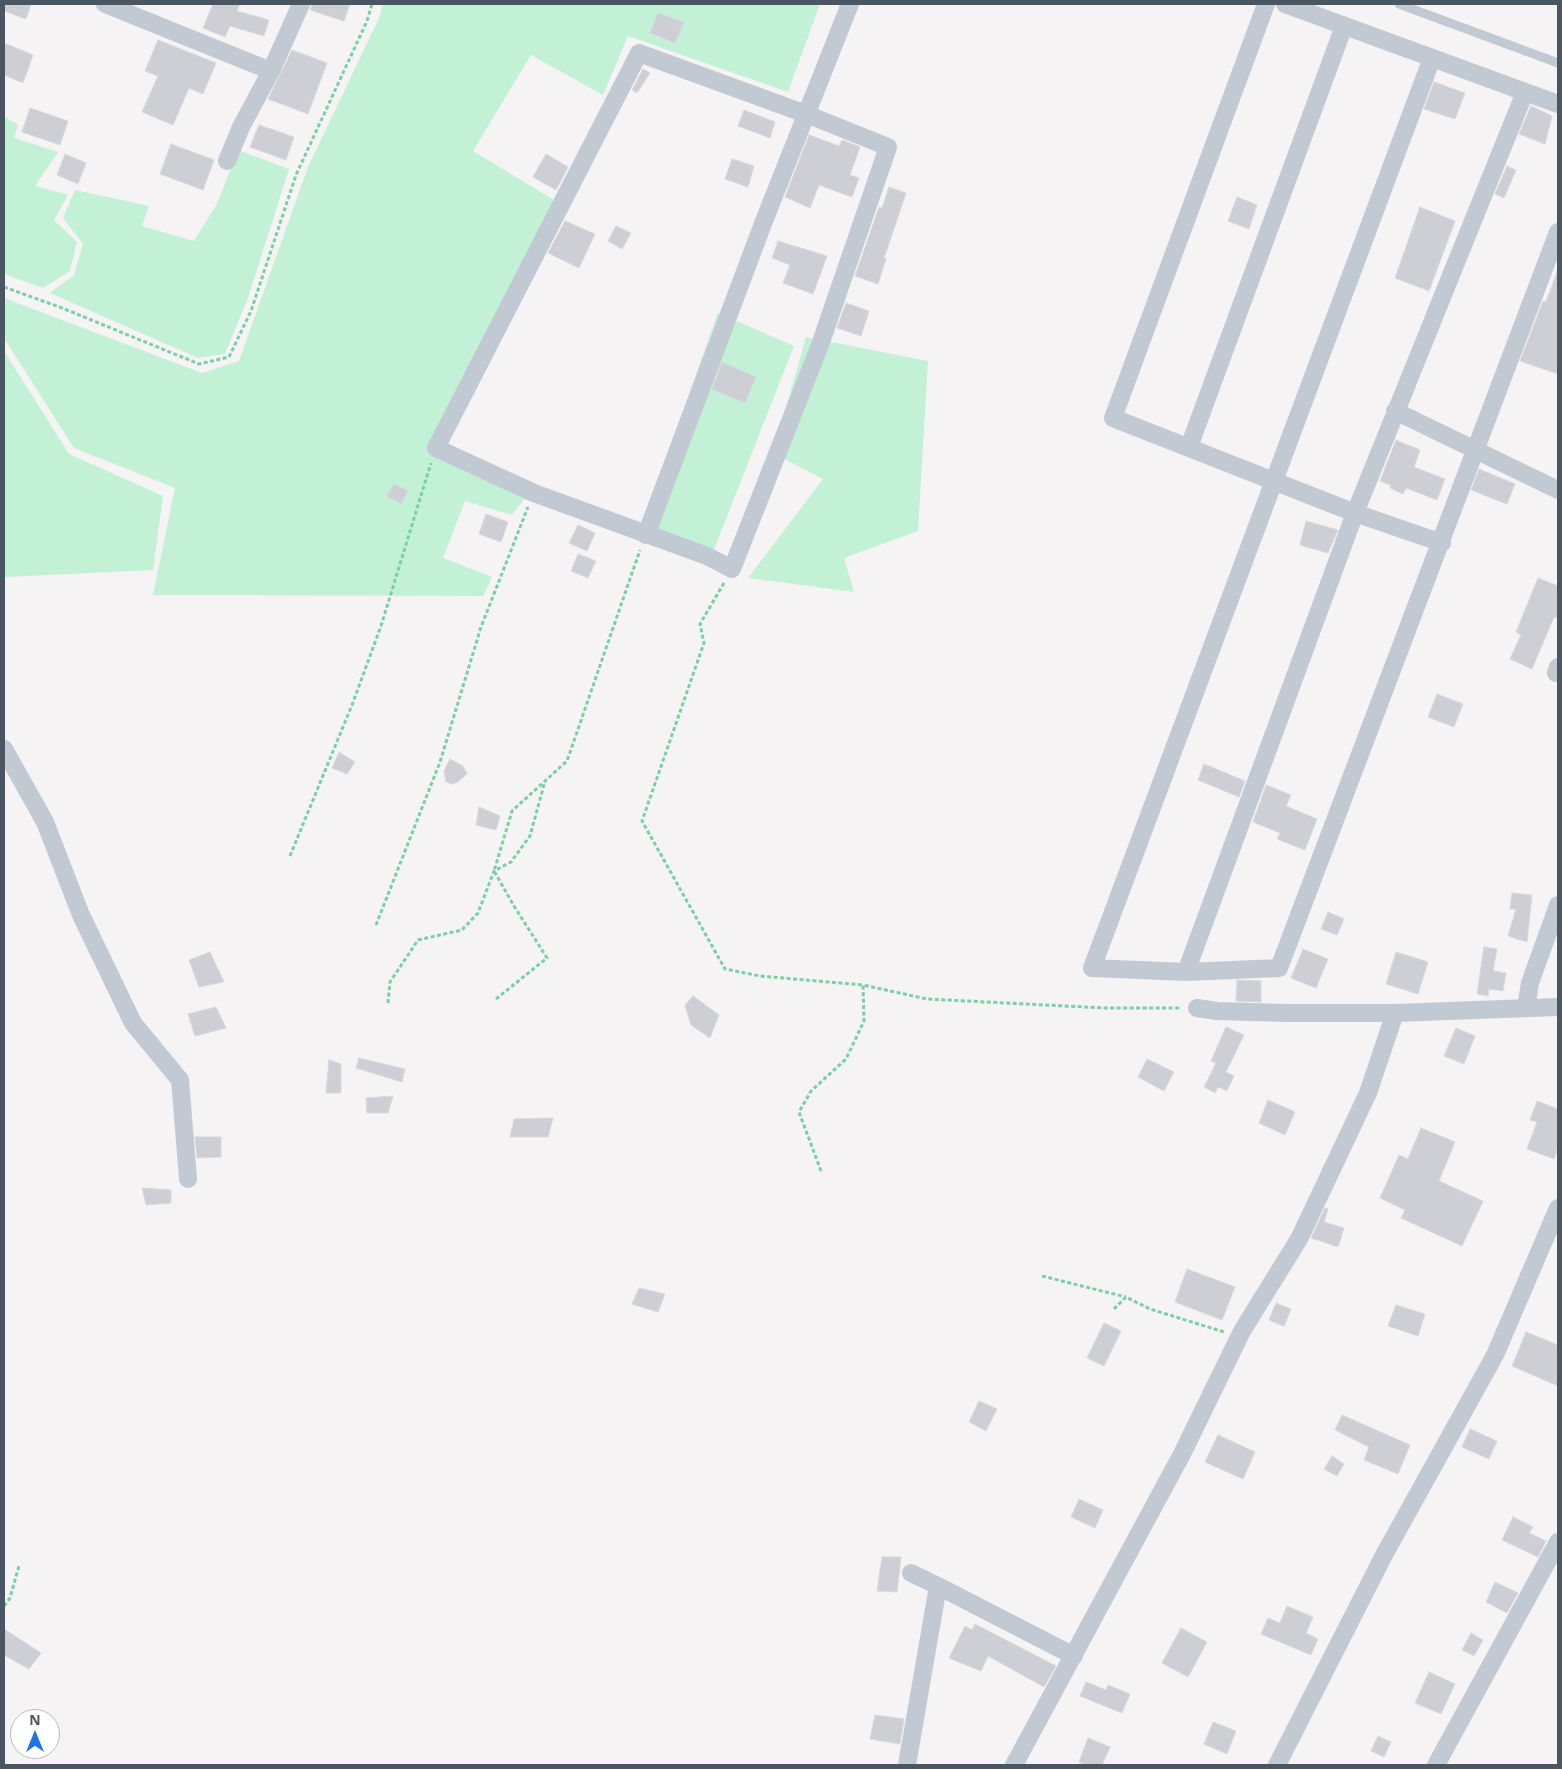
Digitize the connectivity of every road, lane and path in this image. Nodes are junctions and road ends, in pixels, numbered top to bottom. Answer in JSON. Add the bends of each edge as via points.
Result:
{"nodes":[{"id":1,"x":105,"y":4,"type":"edge"},
{"id":2,"x":301,"y":4,"type":"edge"},
{"id":3,"x":372,"y":4,"type":"edge"},
{"id":4,"x":850,"y":4,"type":"edge"},
{"id":5,"x":1266,"y":4,"type":"edge"},
{"id":6,"x":1285,"y":4,"type":"edge"},
{"id":7,"x":1399,"y":4,"type":"edge"},
{"id":8,"x":1344,"y":26,"type":"junction"},
{"id":9,"x":1432,"y":58,"type":"junction"},
{"id":10,"x":1558,"y":63,"type":"edge"},
{"id":11,"x":271,"y":72,"type":"junction"},
{"id":12,"x":1525,"y":92,"type":"junction"},
{"id":13,"x":1558,"y":104,"type":"edge"},
{"id":14,"x":806,"y":114,"type":"junction"},
{"id":15,"x":227,"y":161,"type":"dead end"},
{"id":16,"x":1558,"y":232,"type":"edge"},
{"id":17,"x":4,"y":287,"type":"edge"},
{"id":18,"x":1395,"y":411,"type":"junction"},
{"id":19,"x":1189,"y":447,"type":"junction"},
{"id":20,"x":436,"y":448,"type":"junction"},
{"id":21,"x":1476,"y":451,"type":"junction"},
{"id":22,"x":1273,"y":482,"type":"junction"},
{"id":23,"x":1558,"y":490,"type":"edge"},
{"id":24,"x":534,"y":492,"type":"junction"},
{"id":25,"x":1355,"y":513,"type":"junction"},
{"id":26,"x":646,"y":535,"type":"junction"},
{"id":27,"x":1442,"y":543,"type":"junction"},
{"id":28,"x":732,"y":569,"type":"junction"},
{"id":29,"x":4,"y":749,"type":"edge"},
{"id":30,"x":545,"y":780,"type":"junction"},
{"id":31,"x":290,"y":856,"type":"dead end"},
{"id":32,"x":494,"y":871,"type":"junction"},
{"id":33,"x":1558,"y":906,"type":"edge"},
{"id":34,"x":376,"y":925,"type":"dead end"},
{"id":35,"x":1186,"y":972,"type":"junction"},
{"id":36,"x":863,"y":985,"type":"junction"},
{"id":37,"x":496,"y":999,"type":"dead end"},
{"id":38,"x":388,"y":1003,"type":"dead end"},
{"id":39,"x":1558,"y":1007,"type":"edge"},
{"id":40,"x":1197,"y":1008,"type":"joint"},
{"id":41,"x":1526,"y":1008,"type":"junction"},
{"id":42,"x":1395,"y":1013,"type":"junction"},
{"id":43,"x":821,"y":1171,"type":"dead end"},
{"id":44,"x":188,"y":1180,"type":"dead end"},
{"id":45,"x":1558,"y":1208,"type":"edge"},
{"id":46,"x":1042,"y":1276,"type":"dead end"},
{"id":47,"x":1126,"y":1297,"type":"junction"},
{"id":48,"x":1114,"y":1309,"type":"dead end"},
{"id":49,"x":1242,"y":1330,"type":"junction"},
{"id":50,"x":1558,"y":1542,"type":"edge"},
{"id":51,"x":19,"y":1566,"type":"dead end"},
{"id":52,"x":911,"y":1573,"type":"dead end"},
{"id":53,"x":938,"y":1586,"type":"junction"},
{"id":54,"x":4,"y":1606,"type":"edge"},
{"id":55,"x":1074,"y":1656,"type":"junction"},
{"id":56,"x":907,"y":1765,"type":"edge"},
{"id":57,"x":1014,"y":1765,"type":"edge"},
{"id":58,"x":1276,"y":1765,"type":"edge"},
{"id":59,"x":1436,"y":1765,"type":"edge"}],
"edges":[{"from":1,"to":11,"type":"street"},
{"from":2,"to":11,"type":"street"},
{"from":3,"to":17,"type":"path","via":[[296,175],[250,311],[229,357],[199,364]]},
{"from":4,"to":14,"type":"street"},
{"from":5,"to":19,"type":"street","via":[[1113,418]]},
{"from":6,"to":8,"type":"street"},
{"from":7,"to":10,"type":"lane"},
{"from":8,"to":9,"type":"street"},
{"from":8,"to":19,"type":"street"},
{"from":9,"to":12,"type":"street"},
{"from":9,"to":22,"type":"street"},
{"from":11,"to":15,"type":"street","via":[[241,127]]},
{"from":12,"to":13,"type":"street"},
{"from":12,"to":18,"type":"street"},
{"from":14,"to":20,"type":"street","via":[[639,53]]},
{"from":14,"to":26,"type":"street"},
{"from":14,"to":28,"type":"street","via":[[888,147],[820,345]]},
{"from":16,"to":21,"type":"street"},
{"from":18,"to":21,"type":"street"},
{"from":18,"to":25,"type":"street"},
{"from":19,"to":22,"type":"street"},
{"from":20,"to":24,"type":"street"},
{"from":20,"to":31,"type":"path","via":[[381,626]]},
{"from":21,"to":23,"type":"street"},
{"from":21,"to":27,"type":"street"},
{"from":22,"to":25,"type":"street"},
{"from":22,"to":35,"type":"street","via":[[1092,968]]},
{"from":24,"to":26,"type":"street"},
{"from":24,"to":34,"type":"path","via":[[481,627],[440,762]]},
{"from":25,"to":27,"type":"street"},
{"from":25,"to":35,"type":"street"},
{"from":26,"to":28,"type":"street","via":[[708,556]]},
{"from":26,"to":30,"type":"path","via":[[567,761]]},
{"from":27,"to":35,"type":"street","via":[[1280,968]]},
{"from":28,"to":36,"type":"path","via":[[700,624],[704,643],[642,821],[725,969],[760,976]]},
{"from":29,"to":44,"type":"street","via":[[45,822],[81,915],[133,1023],[180,1080]]},
{"from":30,"to":32,"type":"path","via":[[512,811]]},
{"from":30,"to":32,"type":"path","via":[[530,836],[511,862]]},
{"from":32,"to":37,"type":"path","via":[[547,958]]},
{"from":32,"to":38,"type":"path","via":[[478,913],[462,930],[418,940],[390,982]]},
{"from":33,"to":41,"type":"street","via":[[1530,983]]},
{"from":36,"to":40,"type":"path","via":[[927,999],[1106,1008]]},
{"from":36,"to":43,"type":"path","via":[[864,1021],[846,1059],[811,1091],[799,1112]]},
{"from":39,"to":41,"type":"street"},
{"from":40,"to":42,"type":"street"},
{"from":41,"to":42,"type":"street"},
{"from":42,"to":49,"type":"street","via":[[1368,1093],[1299,1239]]},
{"from":45,"to":58,"type":"street","via":[[1496,1355],[1384,1555]]},
{"from":46,"to":47,"type":"path"},
{"from":47,"to":48,"type":"path"},
{"from":47,"to":49,"type":"path","via":[[1150,1309],[1225,1333]]},
{"from":49,"to":55,"type":"street","via":[[1182,1454]]},
{"from":50,"to":59,"type":"street"},
{"from":51,"to":54,"type":"path","via":[[10,1598]]},
{"from":52,"to":53,"type":"street"},
{"from":53,"to":55,"type":"street"},
{"from":53,"to":56,"type":"street"},
{"from":55,"to":57,"type":"street"}]}
